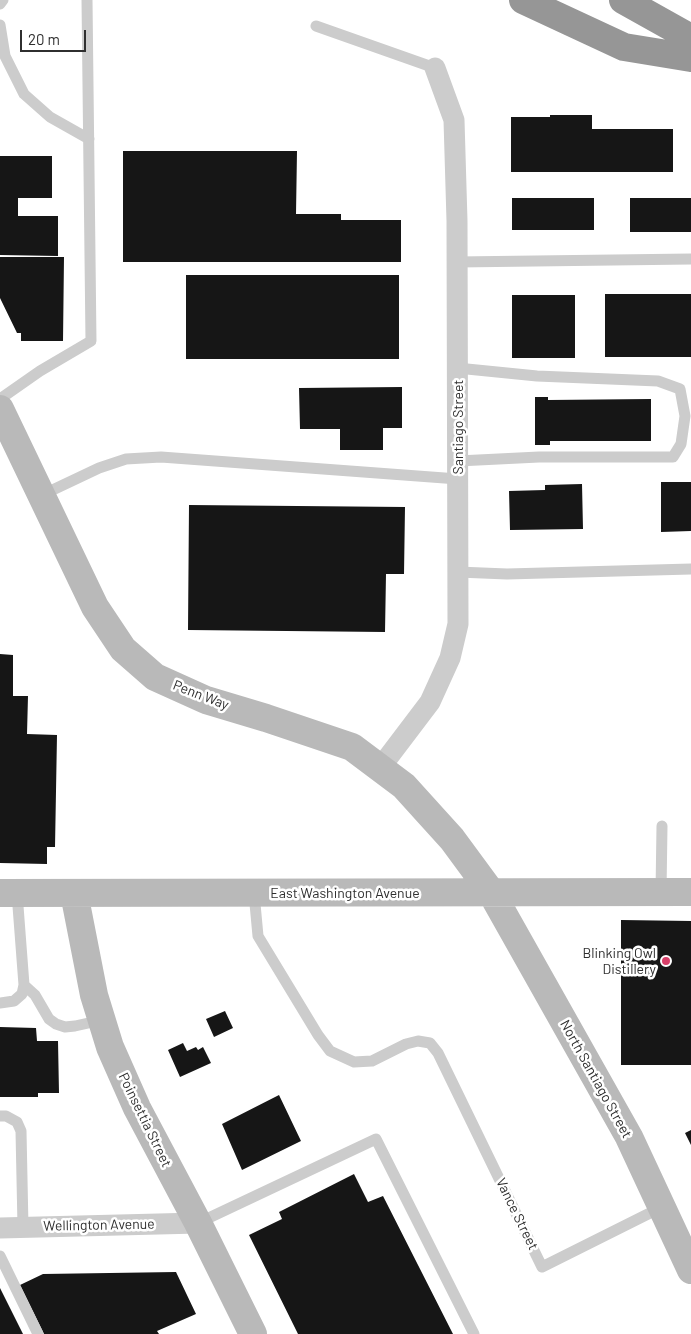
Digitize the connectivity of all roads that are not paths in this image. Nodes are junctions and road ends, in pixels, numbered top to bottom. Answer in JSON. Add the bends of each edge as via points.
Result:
{"nodes":[{"id":1,"x":4,"y":0,"type":"edge"},
{"id":2,"x":87,"y":0,"type":"edge"},
{"id":3,"x":523,"y":0,"type":"edge"},
{"id":4,"x":623,"y":0,"type":"edge"},
{"id":5,"x":0,"y":4,"type":"edge"},
{"id":6,"x":0,"y":25,"type":"edge"},
{"id":7,"x":316,"y":26,"type":"dead end"},
{"id":8,"x":691,"y":38,"type":"edge"},
{"id":9,"x":691,"y":58,"type":"edge"},
{"id":10,"x":435,"y":68,"type":"joint"},
{"id":11,"x":89,"y":139,"type":"junction"},
{"id":12,"x":691,"y":259,"type":"edge"},
{"id":13,"x":458,"y":262,"type":"junction"},
{"id":14,"x":458,"y":368,"type":"junction"},
{"id":15,"x":0,"y":399,"type":"edge"},
{"id":16,"x":0,"y":409,"type":"edge"},
{"id":17,"x":458,"y":470,"type":"junction"},
{"id":18,"x":42,"y":495,"type":"junction"},
{"id":19,"x":691,"y":570,"type":"edge"},
{"id":20,"x":458,"y":572,"type":"junction"},
{"id":21,"x":380,"y":768,"type":"junction"},
{"id":22,"x":662,"y":826,"type":"dead end"},
{"id":23,"x":491,"y":892,"type":"junction"},
{"id":24,"x":661,"y":892,"type":"junction"},
{"id":25,"x":691,"y":892,"type":"edge"},
{"id":26,"x":9,"y":893,"type":"edge"},
{"id":27,"x":74,"y":893,"type":"junction"},
{"id":28,"x":254,"y":893,"type":"junction"},
{"id":29,"x":24,"y":985,"type":"junction"},
{"id":30,"x":0,"y":1003,"type":"edge"},
{"id":31,"x":102,"y":1020,"type":"junction"},
{"id":32,"x":0,"y":1116,"type":"edge"},
{"id":33,"x":662,"y":1207,"type":"junction"},
{"id":34,"x":198,"y":1223,"type":"junction"},
{"id":35,"x":23,"y":1227,"type":"junction"},
{"id":36,"x":0,"y":1228,"type":"edge"},
{"id":37,"x":687,"y":1253,"type":"edge"},
{"id":38,"x":0,"y":1256,"type":"edge"},
{"id":39,"x":248,"y":1332,"type":"edge"},
{"id":40,"x":38,"y":1334,"type":"edge"},
{"id":41,"x":474,"y":1334,"type":"edge"}],
"edges":[{"from":1,"to":5,"type":"lane"},
{"from":2,"to":11,"type":"lane"},
{"from":3,"to":9,"type":"highway","via":[[624,47]]},
{"from":4,"to":8,"type":"highway"},
{"from":6,"to":11,"type":"lane","via":[[5,56],[24,94],[50,117]]},
{"from":7,"to":10,"type":"lane"},
{"from":10,"to":13,"type":"street","name":"Santiago Street","via":[[454,120]]},
{"from":11,"to":15,"type":"lane","via":[[90,340]]},
{"from":12,"to":13,"type":"lane"},
{"from":13,"to":14,"type":"street","name":"Santiago Street"},
{"from":14,"to":17,"type":"street","name":"Santiago Street"},
{"from":14,"to":17,"type":"lane","via":[[537,376],[658,381],[680,390],[685,416],[681,444],[673,457],[538,457]]},
{"from":16,"to":18,"type":"street","name":"Penn Way"},
{"from":17,"to":18,"type":"lane","via":[[161,457],[126,459]]},
{"from":17,"to":20,"type":"street","name":"Santiago Street"},
{"from":18,"to":21,"type":"street","name":"Penn Way","via":[[95,607],[123,649],[155,677],[206,700],[352,747]]},
{"from":19,"to":20,"type":"lane"},
{"from":20,"to":21,"type":"street","name":"Santiago Street","via":[[458,624],[450,658],[430,702]]},
{"from":21,"to":23,"type":"street","name":"Penn Way","via":[[404,786],[452,839]]},
{"from":22,"to":24,"type":"lane"},
{"from":23,"to":24,"type":"street","name":"East Washington Avenue"},
{"from":23,"to":28,"type":"street","name":"East Washington Avenue"},
{"from":23,"to":33,"type":"street","name":"North Santiago Street","via":[[629,1136]]},
{"from":24,"to":25,"type":"street","name":"East Washington Avenue"},
{"from":26,"to":27,"type":"street","name":"East Washington Avenue"},
{"from":26,"to":29,"type":"lane"},
{"from":27,"to":28,"type":"street","name":"East Washington Avenue"},
{"from":27,"to":31,"type":"street","name":"Poinsettia Street"},
{"from":28,"to":33,"type":"lane","name":"Vance Street","via":[[258,936],[330,1051],[354,1062],[372,1061],[418,1041],[430,1043],[438,1053],[542,1266]]},
{"from":29,"to":30,"type":"lane","via":[[22,994],[14,1001]]},
{"from":29,"to":31,"type":"lane","via":[[35,995],[49,1020],[56,1024],[75,1026]]},
{"from":31,"to":34,"type":"street","name":"Poinsettia Street","via":[[110,1047],[137,1108]]},
{"from":32,"to":35,"type":"lane","via":[[17,1122],[21,1131]]},
{"from":33,"to":37,"type":"street","name":"North Santiago Street"},
{"from":34,"to":35,"type":"street","name":"Wellington Avenue"},
{"from":34,"to":39,"type":"street","name":"Poinsettia Street"},
{"from":34,"to":41,"type":"lane","via":[[376,1140]]},
{"from":35,"to":36,"type":"street","name":"Wellington Avenue"},
{"from":38,"to":40,"type":"lane"}]}
